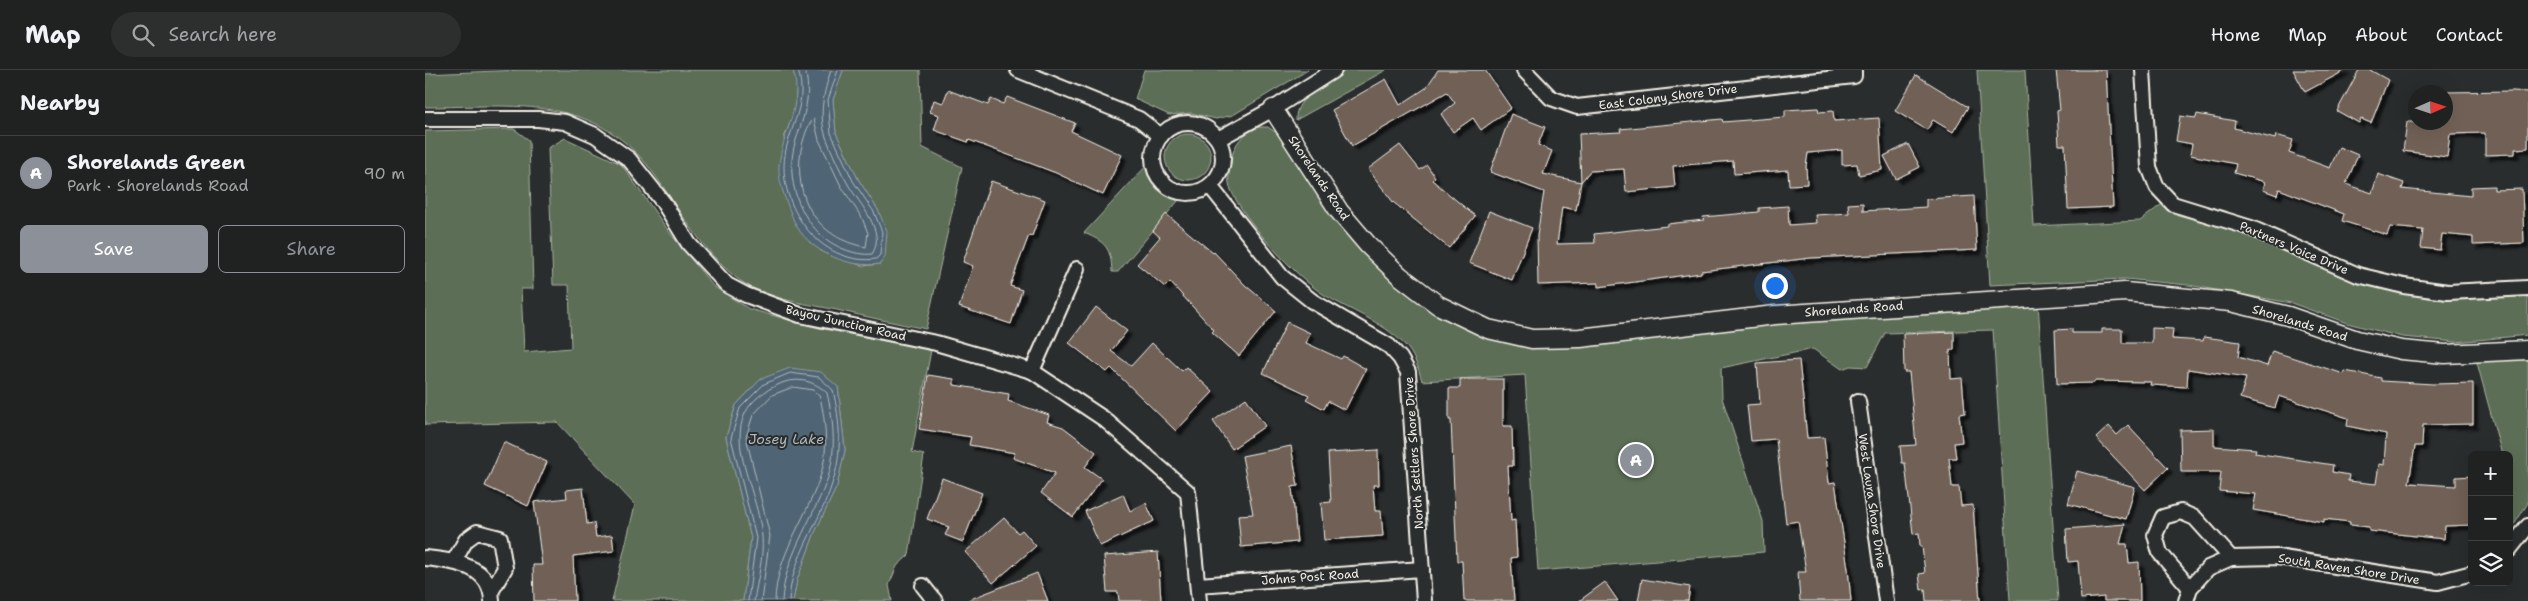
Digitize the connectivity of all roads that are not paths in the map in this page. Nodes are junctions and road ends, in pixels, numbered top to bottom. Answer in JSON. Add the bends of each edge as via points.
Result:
{"nodes":[{"id":1,"x":1018,"y":70,"type":"edge"},
{"id":2,"x":1334,"y":70,"type":"edge"},
{"id":3,"x":1524,"y":70,"type":"edge"},
{"id":4,"x":2143,"y":70,"type":"edge"},
{"id":5,"x":1854,"y":73,"type":"edge"},
{"id":6,"x":1273,"y":109,"type":"junction"},
{"id":7,"x":425,"y":119,"type":"edge"},
{"id":8,"x":1161,"y":136,"type":"junction"},
{"id":9,"x":1218,"y":139,"type":"junction"},
{"id":10,"x":1210,"y":186,"type":"junction"},
{"id":11,"x":1077,"y":269,"type":"dead end"},
{"id":12,"x":2528,"y":288,"type":"edge"},
{"id":13,"x":2528,"y":350,"type":"edge"},
{"id":14,"x":1032,"y":371,"type":"junction"},
{"id":15,"x":1858,"y":401,"type":"dead end"},
{"id":16,"x":2528,"y":526,"type":"edge"},
{"id":17,"x":2513,"y":547,"type":"edge"},
{"id":18,"x":425,"y":558,"type":"edge"},
{"id":19,"x":2231,"y":558,"type":"junction"},
{"id":20,"x":454,"y":561,"type":"junction"},
{"id":21,"x":1422,"y":569,"type":"junction"},
{"id":22,"x":2468,"y":574,"type":"edge"},
{"id":23,"x":1198,"y":585,"type":"junction"},
{"id":24,"x":923,"y":586,"type":"dead end"},
{"id":25,"x":489,"y":590,"type":"edge"},
{"id":26,"x":2188,"y":595,"type":"edge"},
{"id":27,"x":935,"y":601,"type":"edge"},
{"id":28,"x":1199,"y":601,"type":"edge"},
{"id":29,"x":1424,"y":601,"type":"edge"},
{"id":30,"x":1886,"y":601,"type":"edge"}],
"edges":[{"from":1,"to":8,"type":"street","via":[[1139,120]]},
{"from":2,"to":6,"type":"street"},
{"from":3,"to":5,"type":"street","name":"East Colony Shore Drive","via":[[1551,98],[1577,107]]},
{"from":4,"to":12,"type":"street","name":"Partners Voice Drive","via":[[2149,167],[2157,187],[2173,204],[2251,228],[2358,275],[2404,286],[2448,292]]},
{"from":6,"to":9,"type":"street"},
{"from":6,"to":13,"type":"street","name":"Shorelands Road","via":[[1339,211],[1400,276],[1438,305],[1488,329],[1532,339],[1580,338],[1775,314],[2125,292],[2231,302],[2401,350],[2445,354]]},
{"from":7,"to":14,"type":"street","name":"Bayou Junction Road","via":[[565,122],[595,135],[629,159],[663,202],[689,244],[727,285],[800,315],[935,343]]},
{"from":8,"to":9,"type":"street","via":[[1182,124],[1195,124],[1207,128]]},
{"from":8,"to":10,"type":"street","via":[[1153,160],[1164,183],[1176,191],[1190,194]]},
{"from":9,"to":10,"type":"street","via":[[1223,151],[1223,165]]},
{"from":10,"to":21,"type":"street","name":"North Settlers Shore Drive","via":[[1282,277],[1312,301],[1389,346],[1408,372]]},
{"from":11,"to":14,"type":"street"},
{"from":14,"to":23,"type":"street","name":"Bayou Junction Road","via":[[1104,419],[1188,492]]},
{"from":15,"to":30,"type":"street","name":"West Laura Shore Drive"},
{"from":16,"to":17,"type":"street"},
{"from":18,"to":20,"type":"street"},
{"from":19,"to":22,"type":"street","name":"South Raven Shore Drive","via":[[2277,558],[2438,582]]},
{"from":19,"to":26,"type":"street","name":"South Raven Shore Drive","via":[[2207,568]]},
{"from":19,"to":26,"type":"street","via":[[2195,518],[2181,512],[2163,517],[2155,535],[2160,553]]},
{"from":20,"to":25,"type":"street","via":[[472,567]]},
{"from":20,"to":25,"type":"street","via":[[466,540],[477,532],[501,538],[505,568]]},
{"from":21,"to":23,"type":"street","name":"Johns Post Road"},
{"from":21,"to":29,"type":"street","name":"North Settlers Shore Drive"},
{"from":23,"to":28,"type":"street","name":"Bayou Junction Road"},
{"from":24,"to":27,"type":"street"}]}
